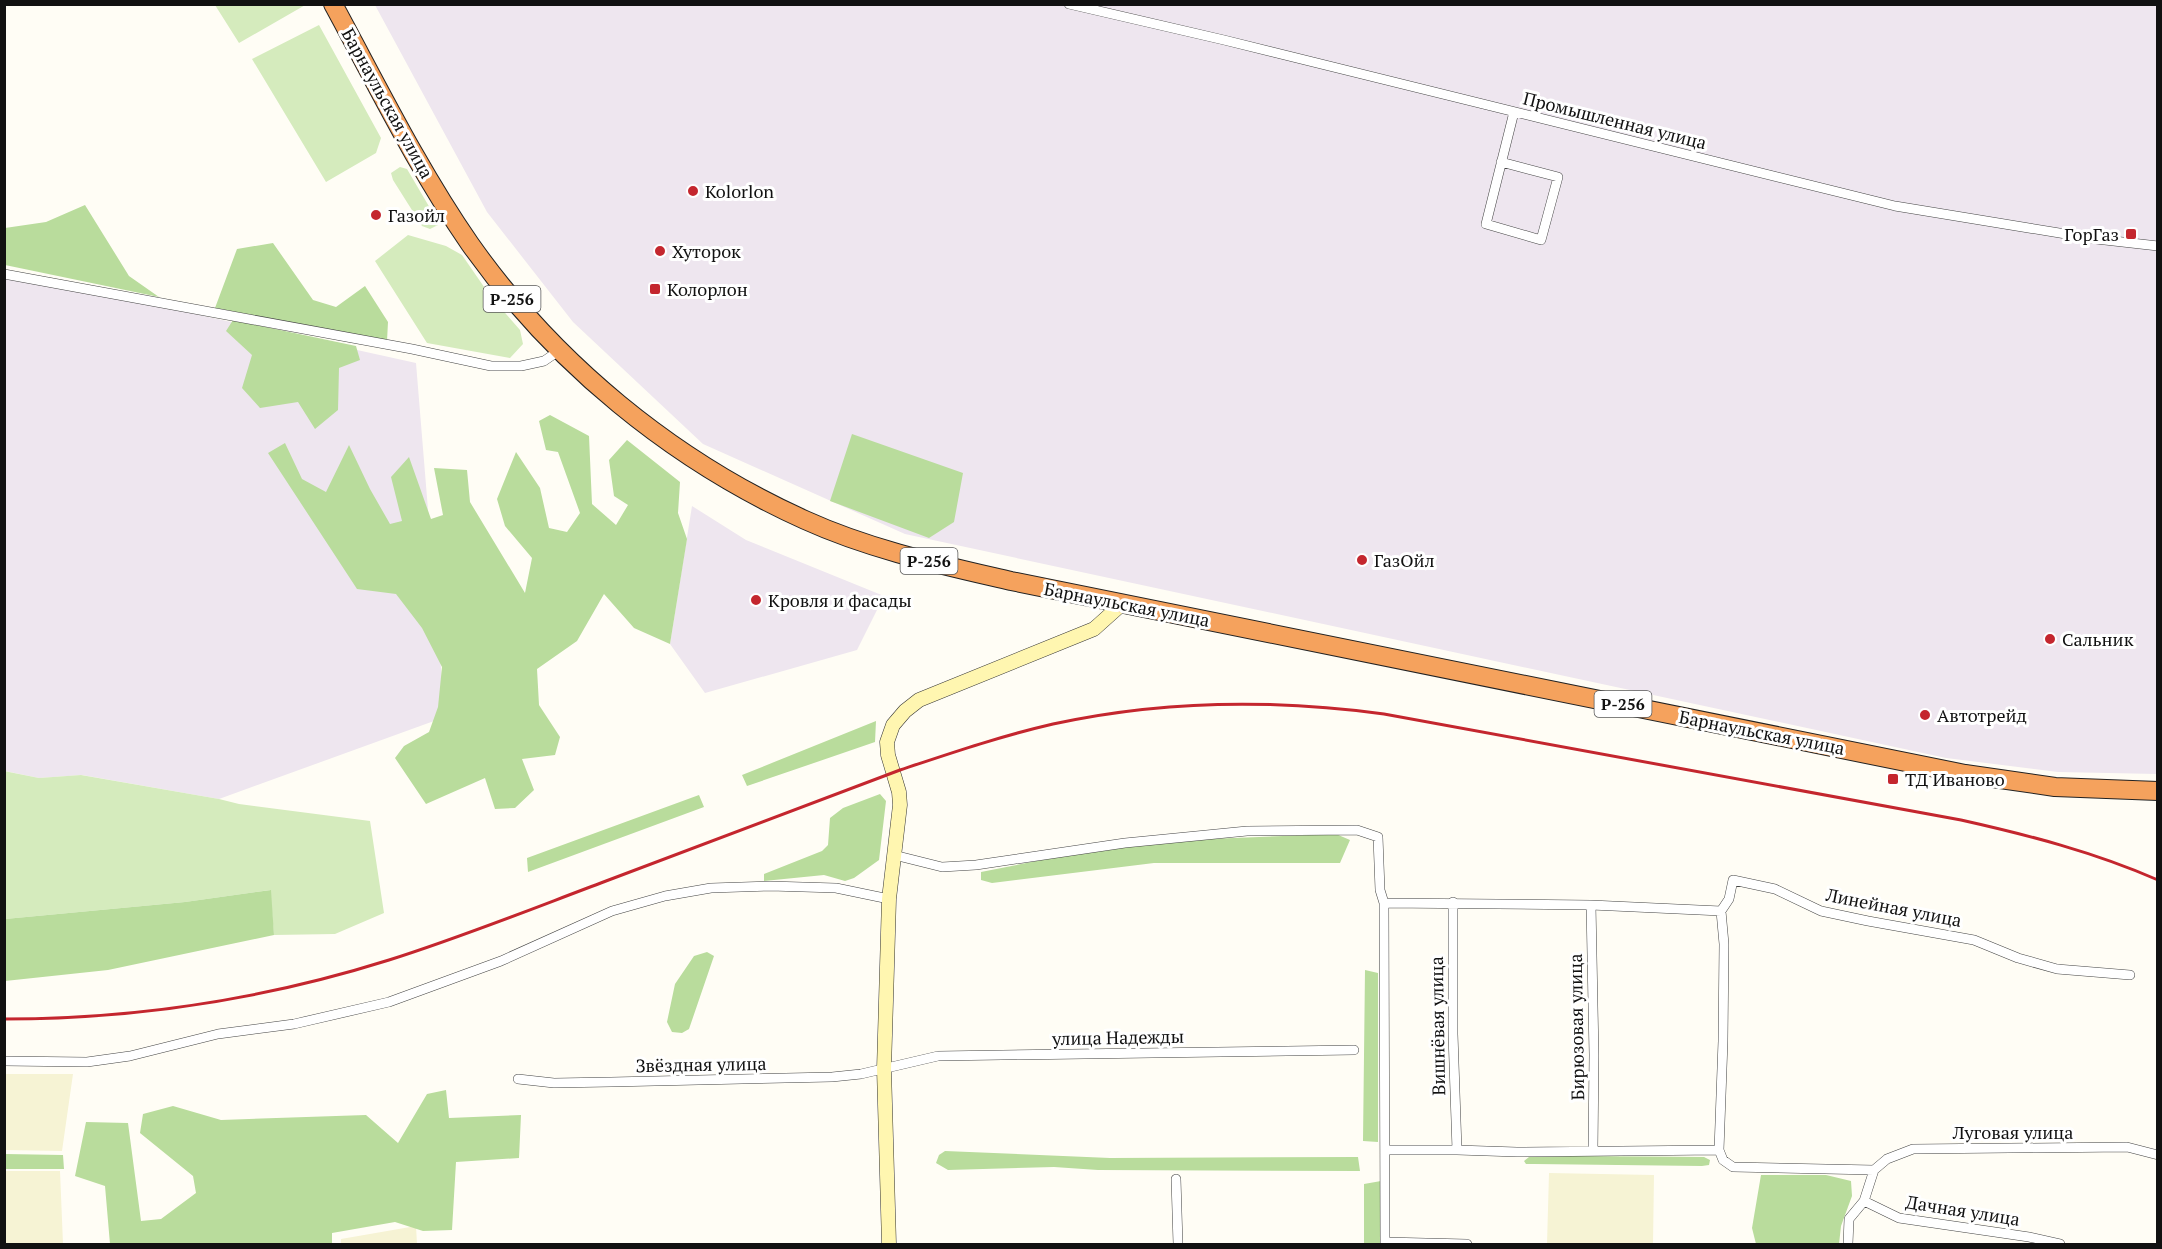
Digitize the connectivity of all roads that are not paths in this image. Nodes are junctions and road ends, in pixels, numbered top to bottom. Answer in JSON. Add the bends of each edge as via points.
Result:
{"nodes":[{"id":1,"x":333,"y":4,"type":"edge"},
{"id":2,"x":1069,"y":4,"type":"edge"},
{"id":3,"x":1514,"y":112,"type":"junction"},
{"id":4,"x":1502,"y":162,"type":"junction"},
{"id":5,"x":2157,"y":246,"type":"edge"},
{"id":6,"x":4,"y":274,"type":"edge"},
{"id":7,"x":560,"y":350,"type":"junction"},
{"id":8,"x":1123,"y":603,"type":"junction"},
{"id":9,"x":2157,"y":791,"type":"edge"},
{"id":10,"x":894,"y":855,"type":"junction"},
{"id":11,"x":889,"y":899,"type":"junction"},
{"id":12,"x":1453,"y":902,"type":"junction"},
{"id":13,"x":1384,"y":903,"type":"junction"},
{"id":14,"x":1591,"y":904,"type":"junction"},
{"id":15,"x":1721,"y":910,"type":"junction"},
{"id":16,"x":2130,"y":975,"type":"dead end"},
{"id":17,"x":1354,"y":1050,"type":"dead end"},
{"id":18,"x":4,"y":1061,"type":"edge"},
{"id":19,"x":884,"y":1069,"type":"junction"},
{"id":20,"x":518,"y":1079,"type":"dead end"},
{"id":21,"x":1385,"y":1150,"type":"junction"},
{"id":22,"x":1457,"y":1150,"type":"junction"},
{"id":23,"x":1593,"y":1150,"type":"junction"},
{"id":24,"x":1719,"y":1150,"type":"junction"},
{"id":25,"x":2157,"y":1155,"type":"edge"},
{"id":26,"x":1874,"y":1170,"type":"junction"},
{"id":27,"x":1176,"y":1179,"type":"dead end"},
{"id":28,"x":1864,"y":1201,"type":"junction"},
{"id":29,"x":1385,"y":1243,"type":"edge"},
{"id":30,"x":889,"y":1245,"type":"edge"},
{"id":31,"x":1178,"y":1245,"type":"edge"},
{"id":32,"x":1467,"y":1245,"type":"edge"},
{"id":33,"x":1848,"y":1245,"type":"edge"},
{"id":34,"x":2060,"y":1245,"type":"edge"}],
"edges":[{"from":1,"to":7,"type":"highway","name":"Барнаульская улица","number":"Р-256","via":[[457,224],[517,305]]},
{"from":2,"to":3,"type":"street","name":"Промышленная улица"},
{"from":3,"to":4,"type":"street"},
{"from":3,"to":5,"type":"street","name":"Промышленная улица","via":[[1895,206]]},
{"from":4,"to":4,"type":"street","via":[[1486,224],[1541,240],[1558,177]]},
{"from":6,"to":7,"type":"street","via":[[490,366],[544,361]]},
{"from":7,"to":8,"type":"highway","name":"Барнаульская улица","number":"Р-256","via":[[616,401],[673,445],[744,490],[807,521],[896,553]]},
{"from":8,"to":9,"type":"highway","name":"Барнаульская улица","number":"Р-256","via":[[1965,774],[2055,787]]},
{"from":8,"to":10,"type":"street","via":[[1094,629],[919,700],[905,711],[893,725],[887,741],[900,805]]},
{"from":10,"to":11,"type":"street"},
{"from":10,"to":13,"type":"street","via":[[942,867],[1247,831],[1356,830],[1378,837]]},
{"from":11,"to":18,"type":"street","via":[[836,888],[770,886],[711,888],[665,896],[612,911],[501,961],[389,1002],[294,1024],[218,1034],[130,1056],[87,1062]]},
{"from":11,"to":19,"type":"street"},
{"from":12,"to":13,"type":"street"},
{"from":12,"to":14,"type":"street"},
{"from":12,"to":22,"type":"street","name":"Вишнёвая улица"},
{"from":13,"to":21,"type":"street"},
{"from":14,"to":15,"type":"street"},
{"from":14,"to":23,"type":"street","name":"Бирюзовая улица"},
{"from":15,"to":16,"type":"street","name":"Линейная улица","via":[[1730,899],[1733,880],[1748,882],[1775,889],[1821,911],[1974,940],[2057,969]]},
{"from":15,"to":24,"type":"street","via":[[1724,944]]},
{"from":17,"to":19,"type":"street","name":"улица Надежды","via":[[938,1056]]},
{"from":19,"to":20,"type":"street","name":"Звёздная улица","via":[[832,1077],[734,1080],[554,1083]]},
{"from":19,"to":30,"type":"street"},
{"from":21,"to":22,"type":"street"},
{"from":21,"to":29,"type":"street"},
{"from":22,"to":23,"type":"street"},
{"from":23,"to":24,"type":"street"},
{"from":24,"to":26,"type":"street","via":[[1732,1167]]},
{"from":25,"to":26,"type":"street","name":"Луговая улица","via":[[2127,1147],[1913,1149],[1887,1159]]},
{"from":26,"to":28,"type":"street"},
{"from":27,"to":31,"type":"street"},
{"from":28,"to":33,"type":"street","via":[[1849,1219]]},
{"from":28,"to":34,"type":"street","name":"Дачная улица","via":[[1899,1218]]},
{"from":29,"to":32,"type":"street"}]}
